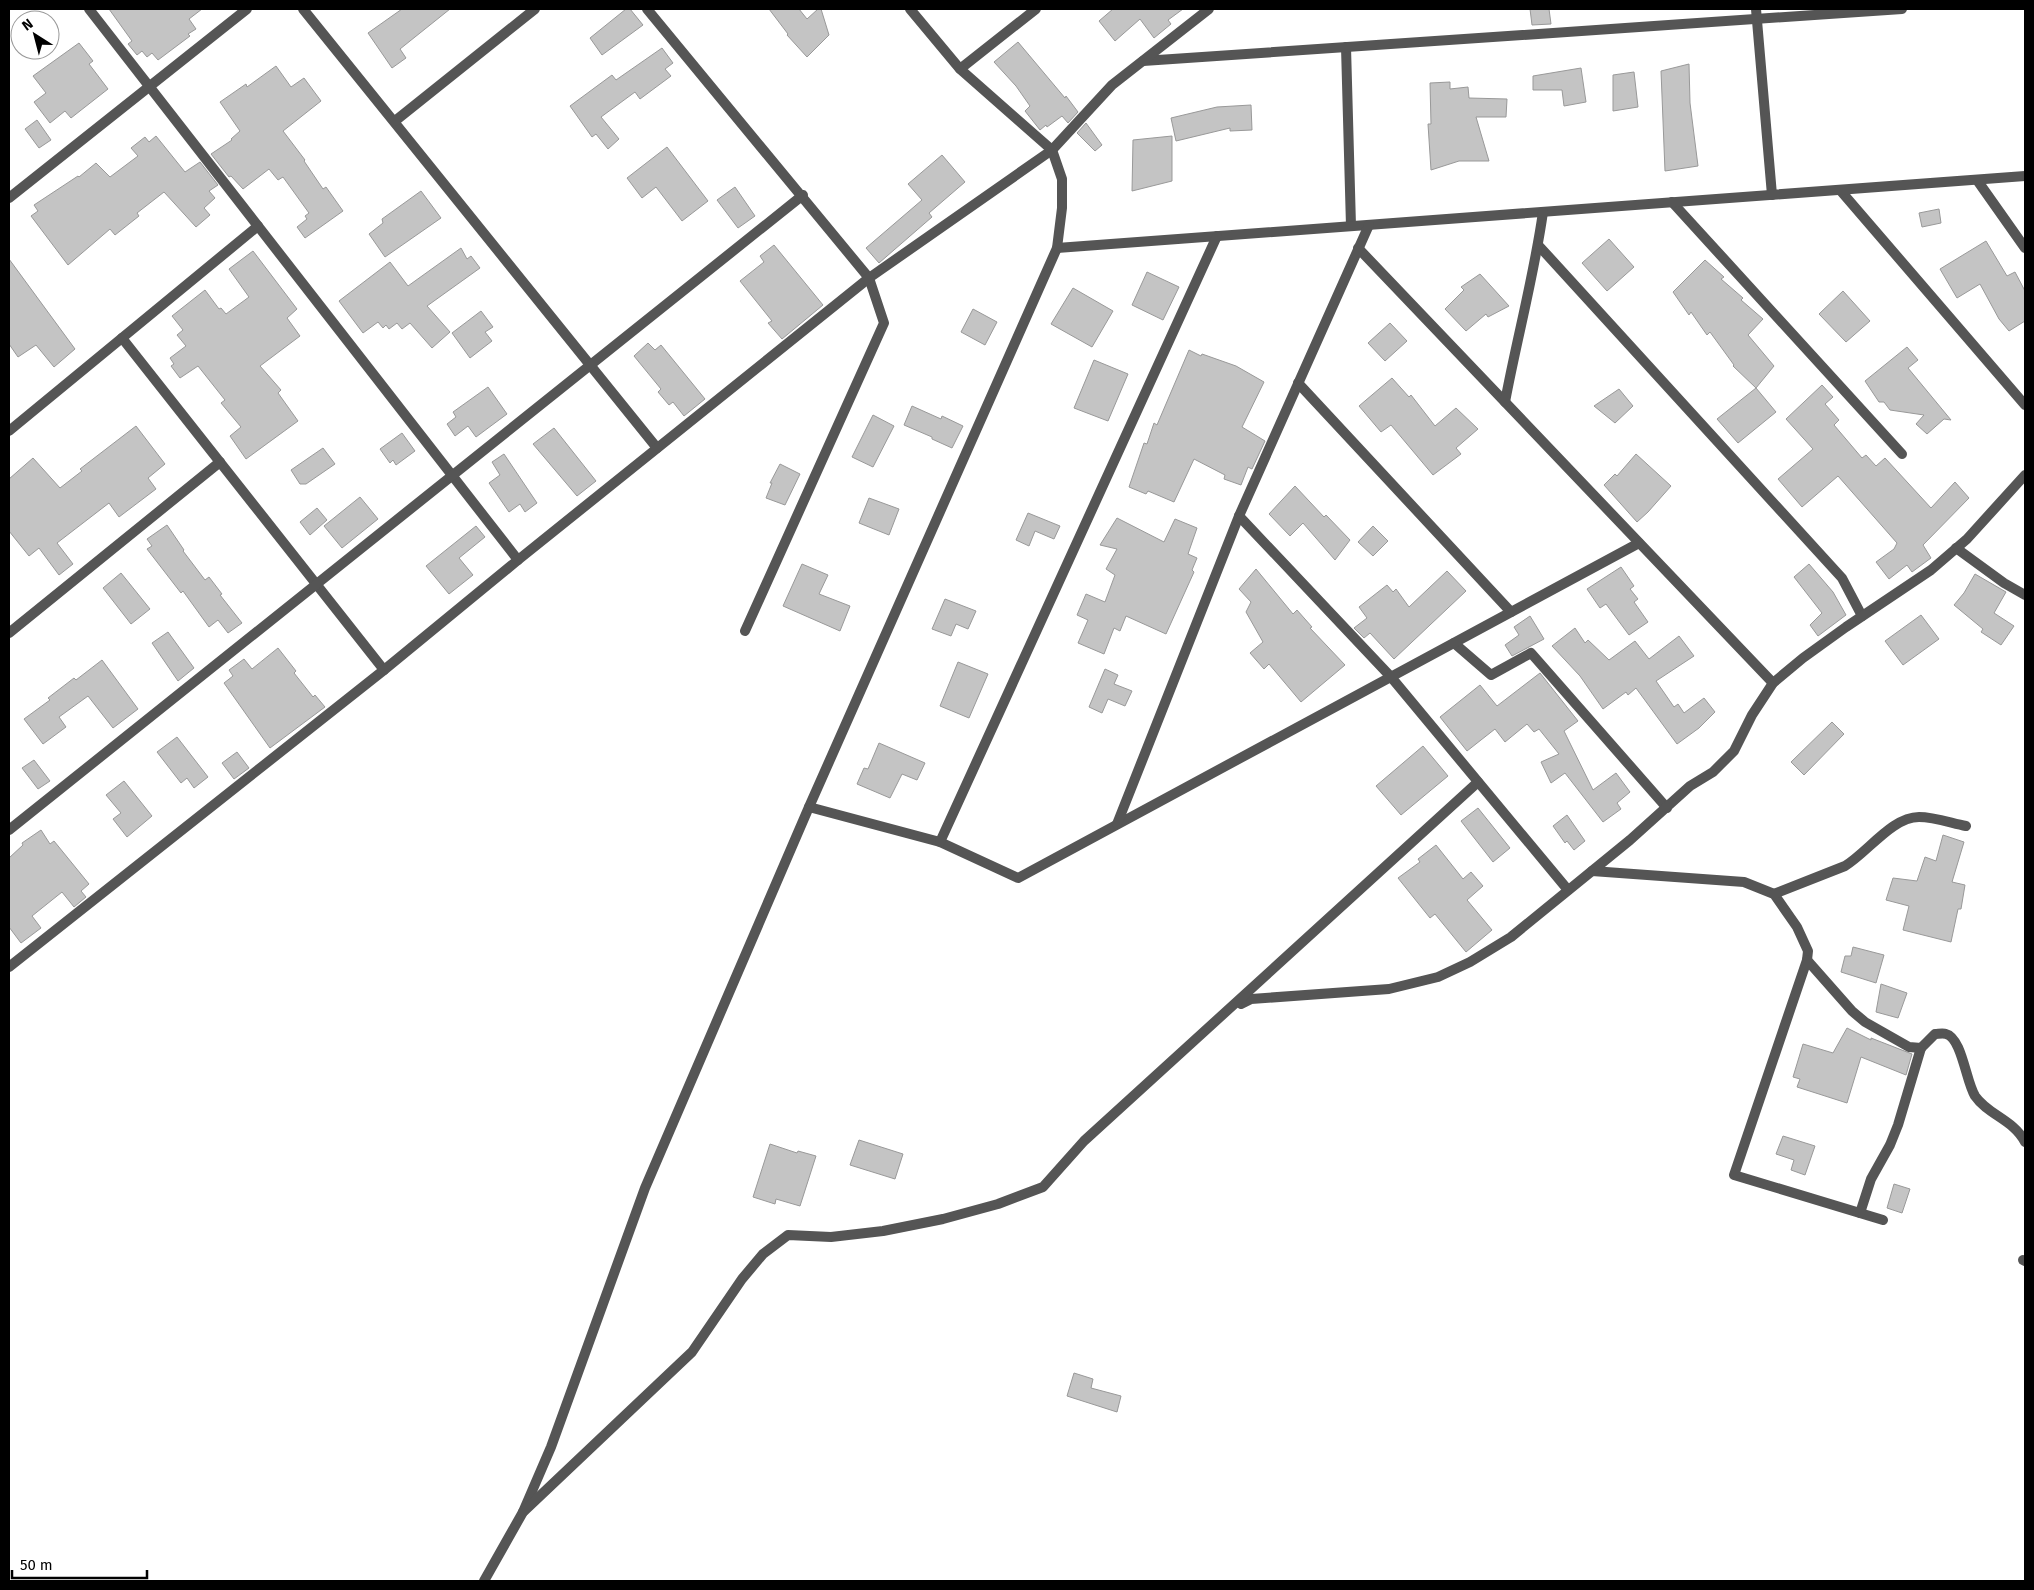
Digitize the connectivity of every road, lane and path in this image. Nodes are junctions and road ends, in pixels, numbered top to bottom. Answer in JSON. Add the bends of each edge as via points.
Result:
{"nodes":[{"id":1,"x":90,"y":9,"type":"edge"},
{"id":2,"x":247,"y":9,"type":"edge"},
{"id":3,"x":303,"y":9,"type":"edge"},
{"id":4,"x":535,"y":9,"type":"edge"},
{"id":5,"x":647,"y":9,"type":"edge"},
{"id":6,"x":910,"y":9,"type":"edge"},
{"id":7,"x":1036,"y":9,"type":"edge"},
{"id":8,"x":1208,"y":9,"type":"edge"},
{"id":9,"x":1902,"y":9,"type":"edge"},
{"id":10,"x":1756,"y":14,"type":"edge"},
{"id":11,"x":1346,"y":47,"type":"junction"},
{"id":12,"x":1143,"y":61,"type":"junction"},
{"id":13,"x":960,"y":69,"type":"junction"},
{"id":14,"x":150,"y":87,"type":"junction"},
{"id":15,"x":395,"y":121,"type":"junction"},
{"id":16,"x":1052,"y":150,"type":"junction"},
{"id":17,"x":2025,"y":176,"type":"edge"},
{"id":18,"x":1977,"y":180,"type":"junction"},
{"id":19,"x":9,"y":184,"type":"edge"},
{"id":20,"x":1840,"y":190,"type":"junction"},
{"id":21,"x":12,"y":195,"type":"edge"},
{"id":22,"x":803,"y":195,"type":"junction"},
{"id":23,"x":1772,"y":195,"type":"junction"},
{"id":24,"x":1672,"y":202,"type":"junction"},
{"id":25,"x":1544,"y":212,"type":"junction"},
{"id":26,"x":1369,"y":225,"type":"junction"},
{"id":27,"x":258,"y":226,"type":"junction"},
{"id":28,"x":1351,"y":226,"type":"junction"},
{"id":29,"x":1217,"y":236,"type":"junction"},
{"id":30,"x":1539,"y":246,"type":"junction"},
{"id":31,"x":1057,"y":248,"type":"junction"},
{"id":32,"x":1358,"y":248,"type":"junction"},
{"id":33,"x":2025,"y":248,"type":"edge"},
{"id":34,"x":869,"y":278,"type":"junction"},
{"id":35,"x":122,"y":338,"type":"junction"},
{"id":36,"x":591,"y":365,"type":"junction"},
{"id":37,"x":1298,"y":383,"type":"junction"},
{"id":38,"x":1505,"y":402,"type":"junction"},
{"id":39,"x":2025,"y":405,"type":"edge"},
{"id":40,"x":9,"y":431,"type":"edge"},
{"id":41,"x":657,"y":448,"type":"junction"},
{"id":42,"x":1902,"y":454,"type":"dead end"},
{"id":43,"x":220,"y":462,"type":"junction"},
{"id":44,"x":2025,"y":475,"type":"edge"},
{"id":45,"x":452,"y":476,"type":"junction"},
{"id":46,"x":1239,"y":516,"type":"junction"},
{"id":47,"x":1639,"y":543,"type":"junction"},
{"id":48,"x":1956,"y":548,"type":"junction"},
{"id":49,"x":518,"y":560,"type":"junction"},
{"id":50,"x":316,"y":585,"type":"junction"},
{"id":51,"x":2025,"y":595,"type":"edge"},
{"id":52,"x":1511,"y":612,"type":"junction"},
{"id":53,"x":1862,"y":616,"type":"junction"},
{"id":54,"x":744,"y":631,"type":"dead end"},
{"id":55,"x":9,"y":633,"type":"edge"},
{"id":56,"x":1454,"y":643,"type":"junction"},
{"id":57,"x":384,"y":670,"type":"junction"},
{"id":58,"x":1391,"y":677,"type":"junction"},
{"id":59,"x":1773,"y":683,"type":"junction"},
{"id":60,"x":1478,"y":782,"type":"junction"},
{"id":61,"x":809,"y":807,"type":"junction"},
{"id":62,"x":1666,"y":808,"type":"junction"},
{"id":63,"x":1117,"y":824,"type":"junction"},
{"id":64,"x":1966,"y":826,"type":"dead end"},
{"id":65,"x":9,"y":830,"type":"edge"},
{"id":66,"x":940,"y":842,"type":"junction"},
{"id":67,"x":1592,"y":871,"type":"junction"},
{"id":68,"x":1568,"y":890,"type":"junction"},
{"id":69,"x":1774,"y":894,"type":"junction"},
{"id":70,"x":1807,"y":960,"type":"junction"},
{"id":71,"x":9,"y":967,"type":"edge"},
{"id":72,"x":1223,"y":1015,"type":"junction"},
{"id":73,"x":1921,"y":1048,"type":"junction"},
{"id":74,"x":2025,"y":1142,"type":"edge"},
{"id":75,"x":1860,"y":1213,"type":"junction"},
{"id":76,"x":1882,"y":1220,"type":"dead end"},
{"id":77,"x":523,"y":1512,"type":"junction"},
{"id":78,"x":484,"y":1581,"type":"edge"}],
"edges":[{"from":1,"to":14,"type":"street"},
{"from":2,"to":14,"type":"street"},
{"from":3,"to":15,"type":"street"},
{"from":4,"to":15,"type":"street"},
{"from":5,"to":22,"type":"street"},
{"from":6,"to":13,"type":"street"},
{"from":7,"to":13,"type":"street"},
{"from":8,"to":12,"type":"street"},
{"from":9,"to":10,"type":"street"},
{"from":10,"to":11,"type":"street"},
{"from":10,"to":23,"type":"street"},
{"from":11,"to":12,"type":"street"},
{"from":11,"to":28,"type":"street"},
{"from":12,"to":16,"type":"street","via":[[1112,85]]},
{"from":13,"to":16,"type":"street"},
{"from":14,"to":21,"type":"street"},
{"from":14,"to":27,"type":"street"},
{"from":15,"to":36,"type":"street"},
{"from":16,"to":31,"type":"street","via":[[1062,179]]},
{"from":16,"to":34,"type":"street"},
{"from":17,"to":18,"type":"street"},
{"from":18,"to":20,"type":"street"},
{"from":18,"to":33,"type":"street"},
{"from":19,"to":21,"type":"street"},
{"from":20,"to":23,"type":"street"},
{"from":20,"to":39,"type":"street"},
{"from":22,"to":34,"type":"street"},
{"from":22,"to":36,"type":"street"},
{"from":23,"to":24,"type":"street"},
{"from":24,"to":25,"type":"street"},
{"from":24,"to":42,"type":"street"},
{"from":25,"to":26,"type":"street"},
{"from":25,"to":30,"type":"street"},
{"from":26,"to":28,"type":"street"},
{"from":26,"to":32,"type":"street"},
{"from":27,"to":35,"type":"street"},
{"from":27,"to":45,"type":"street"},
{"from":28,"to":29,"type":"street"},
{"from":29,"to":31,"type":"street"},
{"from":29,"to":66,"type":"street"},
{"from":30,"to":38,"type":"street"},
{"from":30,"to":53,"type":"street","via":[[1842,578]]},
{"from":31,"to":61,"type":"street"},
{"from":32,"to":37,"type":"street"},
{"from":32,"to":38,"type":"street"},
{"from":34,"to":41,"type":"street"},
{"from":34,"to":54,"type":"street","via":[[884,323]]},
{"from":35,"to":40,"type":"street"},
{"from":35,"to":43,"type":"street"},
{"from":36,"to":41,"type":"street"},
{"from":36,"to":45,"type":"street"},
{"from":37,"to":46,"type":"street"},
{"from":37,"to":52,"type":"street"},
{"from":38,"to":47,"type":"street"},
{"from":41,"to":49,"type":"street"},
{"from":43,"to":50,"type":"street"},
{"from":43,"to":55,"type":"street"},
{"from":44,"to":48,"type":"street"},
{"from":45,"to":49,"type":"street"},
{"from":45,"to":50,"type":"street"},
{"from":46,"to":58,"type":"street"},
{"from":46,"to":63,"type":"street"},
{"from":47,"to":52,"type":"street"},
{"from":47,"to":59,"type":"street"},
{"from":48,"to":51,"type":"street"},
{"from":48,"to":53,"type":"street","via":[[1931,570]]},
{"from":49,"to":57,"type":"street"},
{"from":50,"to":57,"type":"street"},
{"from":50,"to":65,"type":"street"},
{"from":52,"to":56,"type":"street"},
{"from":53,"to":59,"type":"street"},
{"from":56,"to":58,"type":"street"},
{"from":56,"to":62,"type":"street","via":[[1491,675],[1531,653]]},
{"from":57,"to":71,"type":"street"},
{"from":58,"to":60,"type":"street"},
{"from":58,"to":63,"type":"street"},
{"from":59,"to":62,"type":"street","via":[[1734,751],[1713,772],[1690,786]]},
{"from":60,"to":68,"type":"street"},
{"from":60,"to":72,"type":"street"},
{"from":61,"to":66,"type":"street"},
{"from":61,"to":77,"type":"street","via":[[644,1188],[551,1447]]},
{"from":62,"to":67,"type":"street"},
{"from":63,"to":66,"type":"street","via":[[1018,878]]},
{"from":64,"to":69,"type":"street","via":[[1919,817],[1897,823],[1845,866]]},
{"from":67,"to":68,"type":"street"},
{"from":67,"to":69,"type":"street","via":[[1744,882]]},
{"from":68,"to":72,"type":"street","via":[[1511,937],[1438,977],[1389,989],[1251,998]]},
{"from":69,"to":70,"type":"street","via":[[1797,927],[1808,951]]},
{"from":70,"to":73,"type":"street","via":[[1865,1022],[1909,1047]]},
{"from":70,"to":75,"type":"street","via":[[1734,1175]]},
{"from":72,"to":77,"type":"street","via":[[1084,1141],[1043,1186],[998,1204],[883,1231],[831,1237],[788,1235],[763,1254],[742,1278],[692,1352]]},
{"from":73,"to":74,"type":"street","via":[[1935,1034],[1953,1038],[1975,1096],[2014,1126]]},
{"from":73,"to":75,"type":"street","via":[[1898,1124],[1871,1179]]},
{"from":75,"to":76,"type":"street"},
{"from":77,"to":78,"type":"street"}]}
